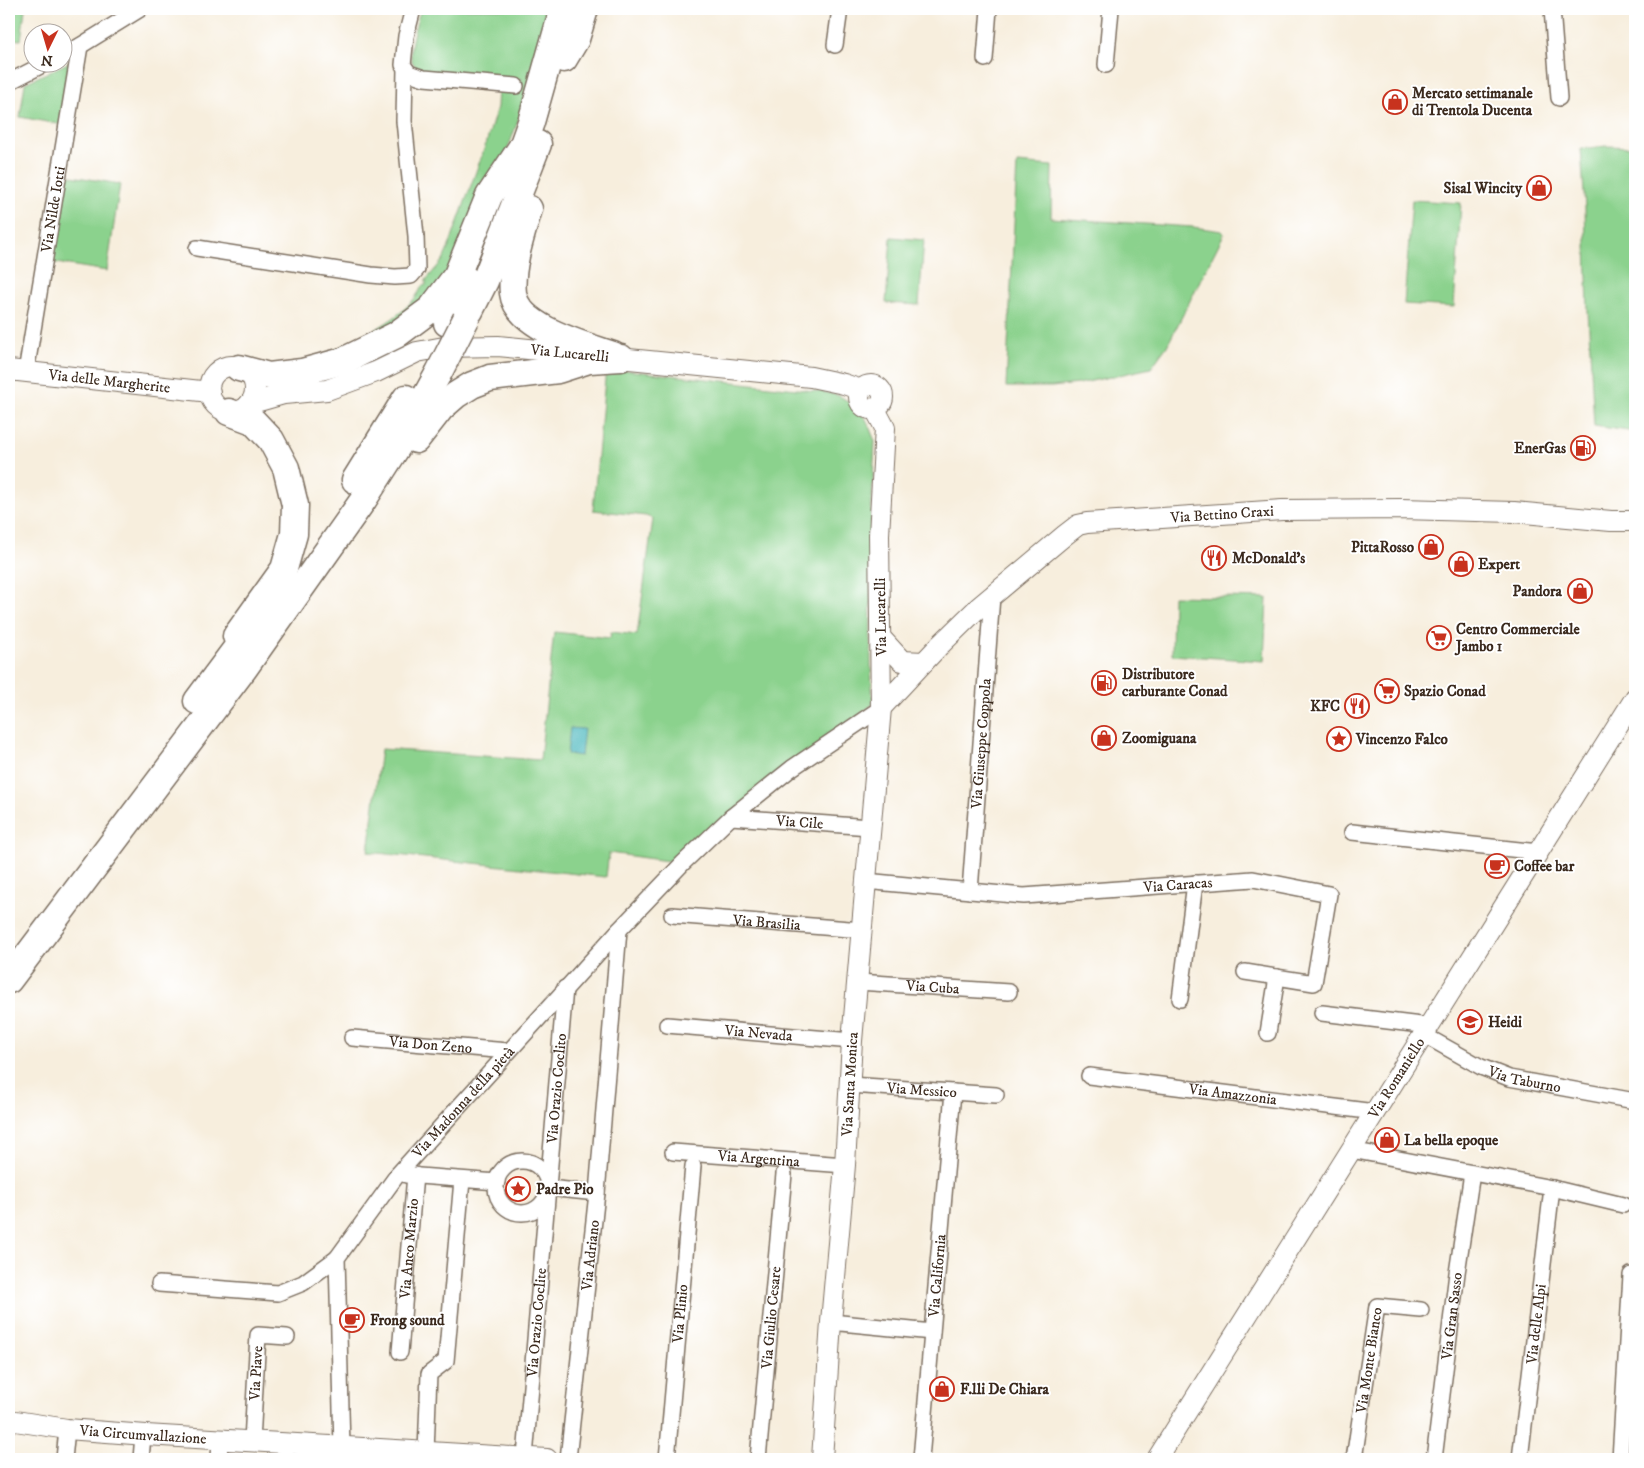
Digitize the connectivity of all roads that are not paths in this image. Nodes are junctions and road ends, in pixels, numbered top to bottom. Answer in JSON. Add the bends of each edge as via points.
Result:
{"nodes":[{"id":1,"x":140,"y":9,"type":"edge"},
{"id":2,"x":413,"y":9,"type":"edge"},
{"id":3,"x":563,"y":9,"type":"edge"},
{"id":4,"x":580,"y":9,"type":"edge"},
{"id":5,"x":584,"y":9,"type":"edge"},
{"id":6,"x":840,"y":9,"type":"edge"},
{"id":7,"x":989,"y":9,"type":"edge"},
{"id":8,"x":1111,"y":9,"type":"edge"},
{"id":9,"x":1552,"y":9,"type":"edge"},
{"id":10,"x":835,"y":45,"type":"dead end"},
{"id":11,"x":80,"y":46,"type":"junction"},
{"id":12,"x":72,"y":50,"type":"edge"},
{"id":13,"x":564,"y":59,"type":"junction"},
{"id":14,"x":985,"y":59,"type":"dead end"},
{"id":15,"x":1106,"y":65,"type":"dead end"},
{"id":16,"x":405,"y":68,"type":"junction"},
{"id":17,"x":28,"y":72,"type":"edge"},
{"id":18,"x":9,"y":82,"type":"edge"},
{"id":19,"x":516,"y":86,"type":"dead end"},
{"id":20,"x":1559,"y":98,"type":"dead end"},
{"id":21,"x":543,"y":127,"type":"junction"},
{"id":22,"x":523,"y":145,"type":"junction"},
{"id":23,"x":197,"y":248,"type":"dead end"},
{"id":24,"x":457,"y":321,"type":"junction"},
{"id":25,"x":621,"y":358,"type":"junction"},
{"id":26,"x":17,"y":371,"type":"edge"},
{"id":27,"x":430,"y":374,"type":"junction"},
{"id":28,"x":247,"y":376,"type":"junction"},
{"id":29,"x":210,"y":392,"type":"junction"},
{"id":30,"x":284,"y":394,"type":"junction"},
{"id":31,"x":239,"y":408,"type":"junction"},
{"id":32,"x":1635,"y":521,"type":"edge"},
{"id":33,"x":343,"y":528,"type":"junction"},
{"id":34,"x":992,"y":596,"type":"junction"},
{"id":35,"x":881,"y":638,"type":"junction"},
{"id":36,"x":924,"y":662,"type":"junction"},
{"id":37,"x":1635,"y":698,"type":"edge"},
{"id":38,"x":196,"y":701,"type":"junction"},
{"id":39,"x":881,"y":708,"type":"junction"},
{"id":40,"x":731,"y":817,"type":"junction"},
{"id":41,"x":870,"y":827,"type":"junction"},
{"id":42,"x":1352,"y":832,"type":"dead end"},
{"id":43,"x":1539,"y":852,"type":"junction"},
{"id":44,"x":865,"y":881,"type":"junction"},
{"id":45,"x":1195,"y":884,"type":"junction"},
{"id":46,"x":970,"y":891,"type":"junction"},
{"id":47,"x":672,"y":915,"type":"dead end"},
{"id":48,"x":619,"y":930,"type":"junction"},
{"id":49,"x":862,"y":930,"type":"junction"},
{"id":50,"x":11,"y":967,"type":"edge"},
{"id":51,"x":1245,"y":972,"type":"dead end"},
{"id":52,"x":1277,"y":977,"type":"junction"},
{"id":53,"x":858,"y":982,"type":"junction"},
{"id":54,"x":565,"y":988,"type":"junction"},
{"id":55,"x":1009,"y":992,"type":"dead end"},
{"id":56,"x":1180,"y":999,"type":"dead end"},
{"id":57,"x":1322,"y":1013,"type":"dead end"},
{"id":58,"x":666,"y":1025,"type":"dead end"},
{"id":59,"x":1427,"y":1030,"type":"junction"},
{"id":60,"x":1268,"y":1033,"type":"dead end"},
{"id":61,"x":352,"y":1038,"type":"dead end"},
{"id":62,"x":852,"y":1040,"type":"junction"},
{"id":63,"x":508,"y":1051,"type":"junction"},
{"id":64,"x":1089,"y":1076,"type":"dead end"},
{"id":65,"x":850,"y":1085,"type":"junction"},
{"id":66,"x":953,"y":1092,"type":"junction"},
{"id":67,"x":996,"y":1095,"type":"dead end"},
{"id":68,"x":1635,"y":1101,"type":"edge"},
{"id":69,"x":1375,"y":1112,"type":"junction"},
{"id":70,"x":1352,"y":1150,"type":"junction"},
{"id":71,"x":673,"y":1152,"type":"dead end"},
{"id":72,"x":693,"y":1166,"type":"dead end"},
{"id":73,"x":845,"y":1166,"type":"junction"},
{"id":74,"x":1472,"y":1173,"type":"junction"},
{"id":75,"x":398,"y":1174,"type":"junction"},
{"id":76,"x":784,"y":1174,"type":"dead end"},
{"id":77,"x":415,"y":1176,"type":"junction"},
{"id":78,"x":462,"y":1180,"type":"junction"},
{"id":79,"x":497,"y":1182,"type":"junction"},
{"id":80,"x":548,"y":1188,"type":"junction"},
{"id":81,"x":1552,"y":1188,"type":"junction"},
{"id":82,"x":597,"y":1193,"type":"junction"},
{"id":83,"x":1630,"y":1207,"type":"edge"},
{"id":84,"x":337,"y":1258,"type":"junction"},
{"id":85,"x":1630,"y":1275,"type":"dead end"},
{"id":86,"x":160,"y":1284,"type":"dead end"},
{"id":87,"x":1421,"y":1310,"type":"dead end"},
{"id":88,"x":831,"y":1322,"type":"junction"},
{"id":89,"x":932,"y":1332,"type":"junction"},
{"id":90,"x":288,"y":1337,"type":"dead end"},
{"id":91,"x":400,"y":1352,"type":"dead end"},
{"id":92,"x":9,"y":1420,"type":"edge"},
{"id":93,"x":67,"y":1429,"type":"junction"},
{"id":94,"x":143,"y":1435,"type":"junction"},
{"id":95,"x":252,"y":1441,"type":"junction"},
{"id":96,"x":219,"y":1449,"type":"edge"},
{"id":97,"x":426,"y":1452,"type":"junction"},
{"id":98,"x":341,"y":1453,"type":"edge"},
{"id":99,"x":525,"y":1458,"type":"junction"},
{"id":100,"x":64,"y":1459,"type":"edge"},
{"id":101,"x":141,"y":1459,"type":"edge"},
{"id":102,"x":547,"y":1459,"type":"edge"},
{"id":103,"x":568,"y":1459,"type":"edge"},
{"id":104,"x":667,"y":1459,"type":"edge"},
{"id":105,"x":758,"y":1459,"type":"edge"},
{"id":106,"x":822,"y":1459,"type":"edge"},
{"id":107,"x":921,"y":1459,"type":"edge"},
{"id":108,"x":1157,"y":1459,"type":"edge"},
{"id":109,"x":1354,"y":1459,"type":"edge"},
{"id":110,"x":1434,"y":1459,"type":"edge"},
{"id":111,"x":1520,"y":1459,"type":"edge"},
{"id":112,"x":1620,"y":1459,"type":"edge"}],
"edges":[{"from":1,"to":11,"type":"street"},
{"from":2,"to":16,"type":"street","via":[[402,65]]},
{"from":3,"to":22,"type":"highway"},
{"from":4,"to":13,"type":"highway"},
{"from":5,"to":13,"type":"highway","via":[[576,39]]},
{"from":6,"to":10,"type":"street"},
{"from":7,"to":14,"type":"street"},
{"from":8,"to":15,"type":"street"},
{"from":9,"to":20,"type":"street"},
{"from":11,"to":12,"type":"street"},
{"from":11,"to":26,"type":"street","name":"Via Nilde Iotti"},
{"from":13,"to":21,"type":"highway"},
{"from":16,"to":19,"type":"street","via":[[409,73],[424,78]]},
{"from":16,"to":23,"type":"street","via":[[404,121],[417,269],[411,276],[395,278]]},
{"from":17,"to":18,"type":"street"},
{"from":21,"to":24,"type":"highway","via":[[485,281]]},
{"from":21,"to":25,"type":"highway","via":[[547,148],[517,253],[513,294],[520,309],[537,325]]},
{"from":22,"to":24,"type":"highway"},
{"from":22,"to":28,"type":"highway","via":[[489,196],[457,275],[431,309],[396,335],[343,361],[302,372]]},
{"from":24,"to":27,"type":"highway","bridge":true},
{"from":25,"to":30,"type":"street","name":"Via Lucarelli","via":[[498,346],[444,347],[417,352],[327,390]]},
{"from":25,"to":33,"type":"highway","via":[[589,360],[558,370],[490,378],[472,385],[441,408],[368,513]]},
{"from":25,"to":35,"type":"street","name":"Via Lucarelli","via":[[811,377],[861,390],[858,397],[861,404],[867,409],[875,408],[884,428]]},
{"from":26,"to":29,"type":"street","name":"Via delle Margherite"},
{"from":27,"to":33,"type":"highway","via":[[401,441]]},
{"from":27,"to":38,"type":"highway","via":[[292,573]]},
{"from":28,"to":29,"type":"street","via":[[232,367],[225,368],[213,377]]},
{"from":28,"to":30,"type":"street","name":"Via Lucarelli"},
{"from":28,"to":31,"type":"street","via":[[255,391],[253,398]]},
{"from":29,"to":31,"type":"street","via":[[222,410]]},
{"from":30,"to":31,"type":"street","name":"Via Lucarelli"},
{"from":31,"to":38,"type":"highway","via":[[271,440],[286,468],[295,505],[294,534],[284,569],[212,670]]},
{"from":32,"to":34,"type":"street","name":"Via Bettino Craxi","via":[[1514,512],[1401,509],[1282,510],[1086,523],[1065,535]]},
{"from":33,"to":50,"type":"highway","via":[[243,670]]},
{"from":34,"to":36,"type":"street","name":"Via Bettino Craxi"},
{"from":34,"to":46,"type":"street","name":"Via Giuseppe Coppola"},
{"from":35,"to":36,"type":"street","via":[[902,661]]},
{"from":35,"to":39,"type":"street","name":"Via Lucarelli"},
{"from":36,"to":39,"type":"street","name":"Via Bettino Craxi"},
{"from":37,"to":43,"type":"street","name":"Via Romaniello"},
{"from":38,"to":50,"type":"highway"},
{"from":39,"to":40,"type":"street","name":"Via Madonna della pietà","via":[[792,768]]},
{"from":39,"to":41,"type":"street","name":"Via Santa Monica"},
{"from":40,"to":41,"type":"street","name":"Via Cile"},
{"from":40,"to":48,"type":"street","name":"Via Madonna della pietà"},
{"from":41,"to":44,"type":"street","name":"Via Santa Monica"},
{"from":42,"to":43,"type":"street"},
{"from":43,"to":59,"type":"street","name":"Via Romaniello"},
{"from":44,"to":46,"type":"street","name":"Via Caracas"},
{"from":44,"to":49,"type":"street","name":"Via Santa Monica"},
{"from":45,"to":46,"type":"street","name":"Via Caracas","via":[[1024,896]]},
{"from":45,"to":52,"type":"street","name":"Via Caracas","via":[[1253,879],[1328,894],[1314,983]]},
{"from":45,"to":56,"type":"street"},
{"from":47,"to":49,"type":"street","name":"Via Brasilia"},
{"from":48,"to":54,"type":"street","name":"Via Madonna della pietà"},
{"from":48,"to":82,"type":"street","name":"Via Adriano"},
{"from":49,"to":53,"type":"street","name":"Via Santa Monica"},
{"from":51,"to":52,"type":"street","name":"Via Caracas"},
{"from":52,"to":60,"type":"street"},
{"from":53,"to":55,"type":"street","name":"Via Cuba"},
{"from":53,"to":62,"type":"street","name":"Via Santa Monica"},
{"from":54,"to":63,"type":"street","name":"Via Madonna della pietà"},
{"from":54,"to":80,"type":"street","name":"Via Orazio Coclito"},
{"from":57,"to":59,"type":"street"},
{"from":58,"to":62,"type":"street","name":"Via Nevada"},
{"from":59,"to":68,"type":"street","name":"Via Taburno","via":[[1481,1067],[1509,1078]]},
{"from":59,"to":69,"type":"street","name":"Via Romaniello"},
{"from":61,"to":63,"type":"street","name":"Via Don Zeno"},
{"from":62,"to":65,"type":"street","name":"Via Santa Monica"},
{"from":63,"to":75,"type":"street","name":"Via Madonna della pietà"},
{"from":64,"to":69,"type":"street","name":"Via Amazzonia"},
{"from":65,"to":66,"type":"street","name":"Via Messico"},
{"from":65,"to":73,"type":"street","name":"Via Santa Monica"},
{"from":66,"to":67,"type":"street","name":"Via Messico"},
{"from":66,"to":89,"type":"street","name":"Via California"},
{"from":69,"to":70,"type":"street","name":"Via Romaniello"},
{"from":70,"to":74,"type":"street"},
{"from":70,"to":108,"type":"street","name":"Via Romaniello"},
{"from":71,"to":73,"type":"street","name":"Via Argentina"},
{"from":72,"to":104,"type":"street","name":"Via Plinio"},
{"from":73,"to":88,"type":"street","name":"Via Santa Monica"},
{"from":74,"to":81,"type":"street"},
{"from":74,"to":110,"type":"street","name":"Via Gran Sasso"},
{"from":75,"to":77,"type":"street"},
{"from":75,"to":84,"type":"street","name":"Via Madonna della pietà"},
{"from":76,"to":105,"type":"street","name":"Via Giulio Cesare"},
{"from":77,"to":78,"type":"street"},
{"from":77,"to":91,"type":"street","name":"Via Anco Marzio"},
{"from":78,"to":79,"type":"street"},
{"from":78,"to":97,"type":"street","via":[[446,1361],[429,1374]]},
{"from":79,"to":80,"type":"street","via":[[500,1174],[512,1163],[530,1162],[544,1172]]},
{"from":79,"to":80,"type":"street","via":[[499,1199],[511,1210],[520,1212],[528,1212],[542,1204]]},
{"from":80,"to":82,"type":"street"},
{"from":80,"to":99,"type":"street","name":"Via Orazio Coclite"},
{"from":81,"to":83,"type":"street"},
{"from":81,"to":111,"type":"street","name":"Via delle Alpi"},
{"from":82,"to":103,"type":"street","name":"Via Adriano"},
{"from":84,"to":86,"type":"street","via":[[303,1283],[278,1294]]},
{"from":84,"to":98,"type":"street"},
{"from":85,"to":112,"type":"street"},
{"from":87,"to":109,"type":"street","name":"Via Monte Bianco","via":[[1376,1306]]},
{"from":88,"to":89,"type":"street"},
{"from":88,"to":106,"type":"street","name":"Via Santa Monica"},
{"from":89,"to":107,"type":"street","name":"Via California"},
{"from":90,"to":95,"type":"street","name":"Via Piave","via":[[258,1336]]},
{"from":92,"to":93,"type":"street","name":"Via Circumvallazione"},
{"from":93,"to":94,"type":"street","name":"Via Circumvallazione"},
{"from":93,"to":100,"type":"street"},
{"from":94,"to":96,"type":"street","name":"Via Circumvallazione"},
{"from":94,"to":101,"type":"street"},
{"from":95,"to":96,"type":"street","name":"Via Circumvallazione"},
{"from":95,"to":98,"type":"street","name":"Via Circumvallazione"},
{"from":97,"to":98,"type":"street","name":"Via Circumvallazione"},
{"from":97,"to":99,"type":"street","name":"Via Circumvallazione"},
{"from":99,"to":102,"type":"street","name":"Via Circumvallazione"}]}
